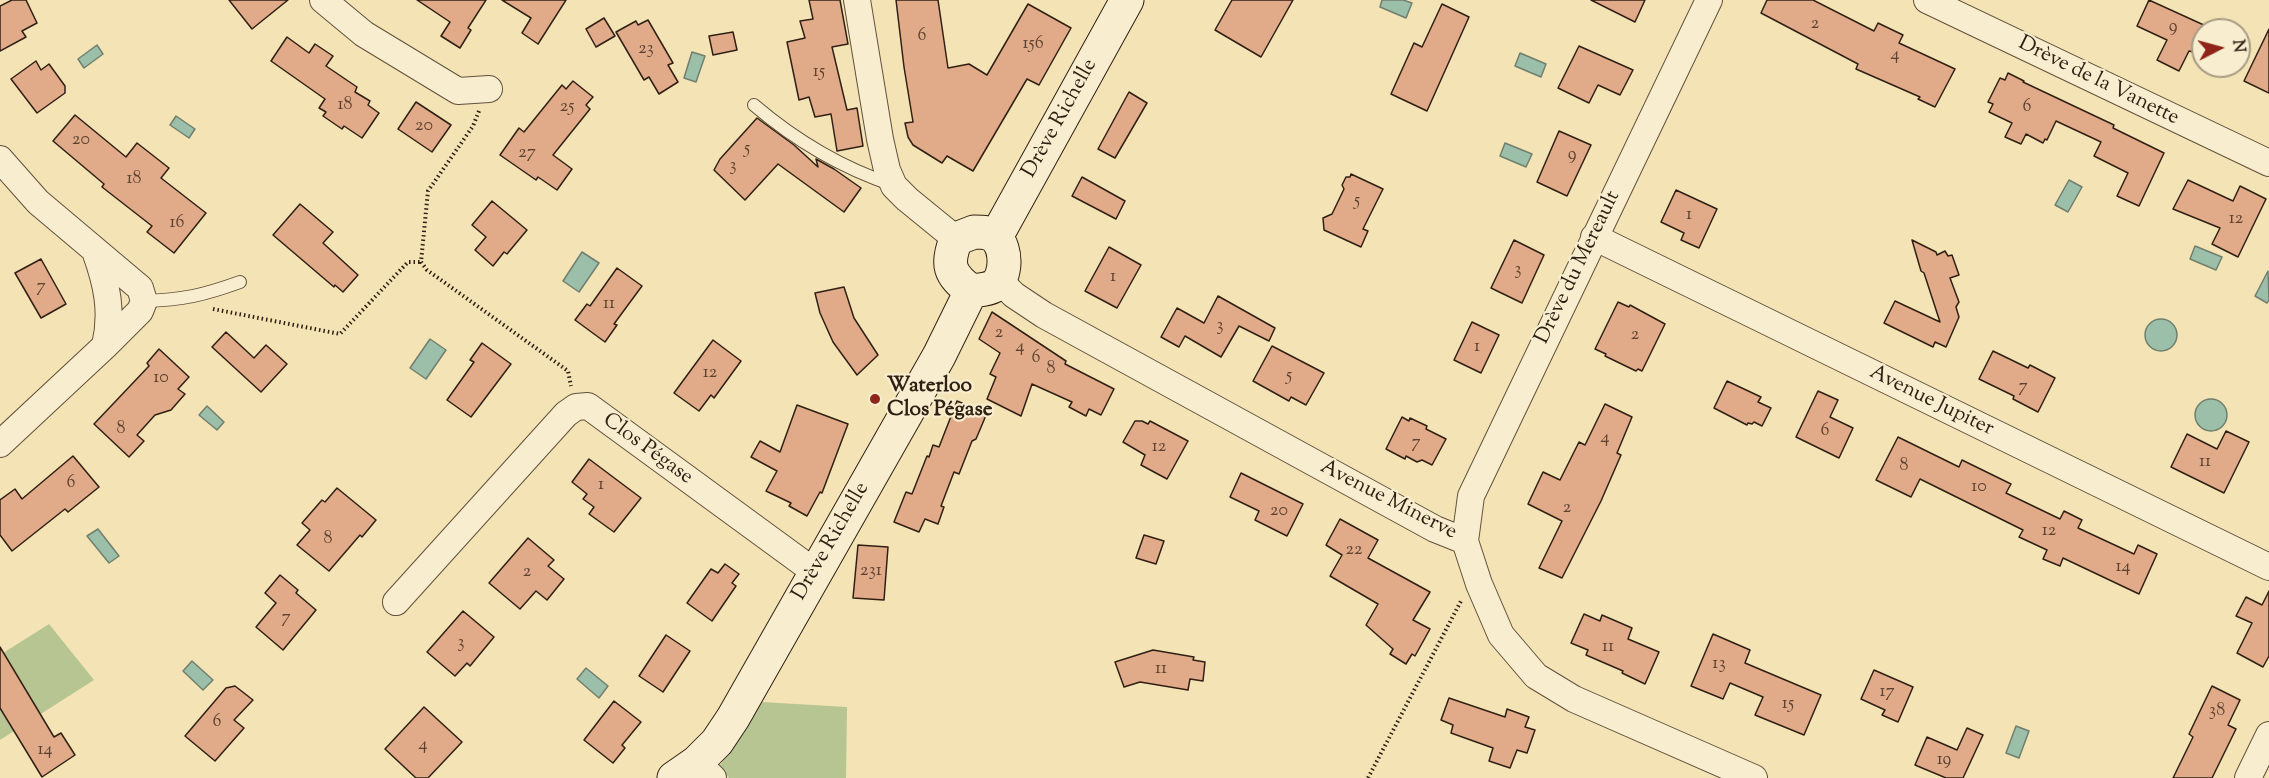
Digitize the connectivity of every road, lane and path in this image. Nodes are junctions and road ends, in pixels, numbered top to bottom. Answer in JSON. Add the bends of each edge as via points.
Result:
{"nodes":[{"id":1,"x":323,"y":0,"type":"edge"},
{"id":2,"x":857,"y":0,"type":"edge"},
{"id":3,"x":1127,"y":0,"type":"edge"},
{"id":4,"x":1708,"y":0,"type":"edge"},
{"id":5,"x":1927,"y":0,"type":"edge"},
{"id":6,"x":489,"y":89,"type":"joint"},
{"id":7,"x":754,"y":105,"type":"dead end"},
{"id":8,"x":0,"y":159,"type":"edge"},
{"id":9,"x":2269,"y":163,"type":"edge"},
{"id":10,"x":894,"y":186,"type":"junction"},
{"id":11,"x":996,"y":237,"type":"junction"},
{"id":12,"x":1594,"y":237,"type":"junction"},
{"id":13,"x":956,"y":239,"type":"junction"},
{"id":14,"x":95,"y":251,"type":"junction"},
{"id":15,"x":421,"y":262,"type":"junction"},
{"id":16,"x":240,"y":282,"type":"dead end"},
{"id":17,"x":985,"y":286,"type":"junction"},
{"id":18,"x":178,"y":300,"type":"junction"},
{"id":19,"x":144,"y":301,"type":"junction"},
{"id":20,"x":105,"y":346,"type":"junction"},
{"id":21,"x":576,"y":407,"type":"junction"},
{"id":22,"x":0,"y":444,"type":"edge"},
{"id":23,"x":1466,"y":541,"type":"junction"},
{"id":24,"x":2269,"y":567,"type":"edge"},
{"id":25,"x":815,"y":572,"type":"junction"},
{"id":26,"x":1479,"y":584,"type":"junction"},
{"id":27,"x":396,"y":602,"type":"dead end"},
{"id":28,"x":2269,"y":735,"type":"edge"},
{"id":29,"x":695,"y":773,"type":"edge"},
{"id":30,"x":1368,"y":778,"type":"edge"},
{"id":31,"x":1754,"y":778,"type":"edge"},
{"id":32,"x":2248,"y":778,"type":"edge"}],
"edges":[{"from":1,"to":6,"type":"street","via":[[364,34],[458,91]]},
{"from":2,"to":10,"type":"street","via":[[880,139]]},
{"from":3,"to":11,"type":"street","name":"Drève Richelle"},
{"from":4,"to":12,"type":"street","name":"Drève du Mereault"},
{"from":5,"to":9,"type":"street","name":"Drève de la Vanette"},
{"from":6,"to":15,"type":"path","via":[[473,126],[428,191]]},
{"from":7,"to":10,"type":"lane","via":[[776,124],[837,162]]},
{"from":8,"to":14,"type":"street","via":[[38,202]]},
{"from":10,"to":13,"type":"street"},
{"from":11,"to":13,"type":"street","via":[[985,232]]},
{"from":11,"to":17,"type":"street","via":[[1003,250],[1004,264]]},
{"from":12,"to":23,"type":"street","name":"Drève du Mereault","via":[[1471,496]]},
{"from":12,"to":24,"type":"street","name":"Avenue Jupiter"},
{"from":13,"to":17,"type":"street","via":[[950,265],[961,283]]},
{"from":14,"to":19,"type":"street","via":[[140,288]]},
{"from":14,"to":20,"type":"street","via":[[109,299],[110,326]]},
{"from":15,"to":18,"type":"path","via":[[408,262],[340,334]]},
{"from":15,"to":21,"type":"path","via":[[568,371]]},
{"from":16,"to":18,"type":"lane"},
{"from":17,"to":23,"type":"street","name":"Avenue Minerve","via":[[1014,295],[1425,523]]},
{"from":17,"to":25,"type":"street","name":"Drève Richelle","via":[[939,356]]},
{"from":18,"to":19,"type":"lane"},
{"from":19,"to":20,"type":"street","via":[[140,311]]},
{"from":20,"to":22,"type":"street"},
{"from":21,"to":25,"type":"street","name":"Clos Pégase","via":[[588,406]]},
{"from":21,"to":27,"type":"street","name":"Clos Pégase"},
{"from":23,"to":26,"type":"street","name":"Avenue Minerve"},
{"from":25,"to":29,"type":"street","name":"Drève Richelle","via":[[733,718]]},
{"from":26,"to":30,"type":"path","via":[[1458,603]]},
{"from":26,"to":31,"type":"street","name":"Avenue Minerve","via":[[1501,635],[1536,676],[1574,699]]},
{"from":28,"to":32,"type":"street"}]}
